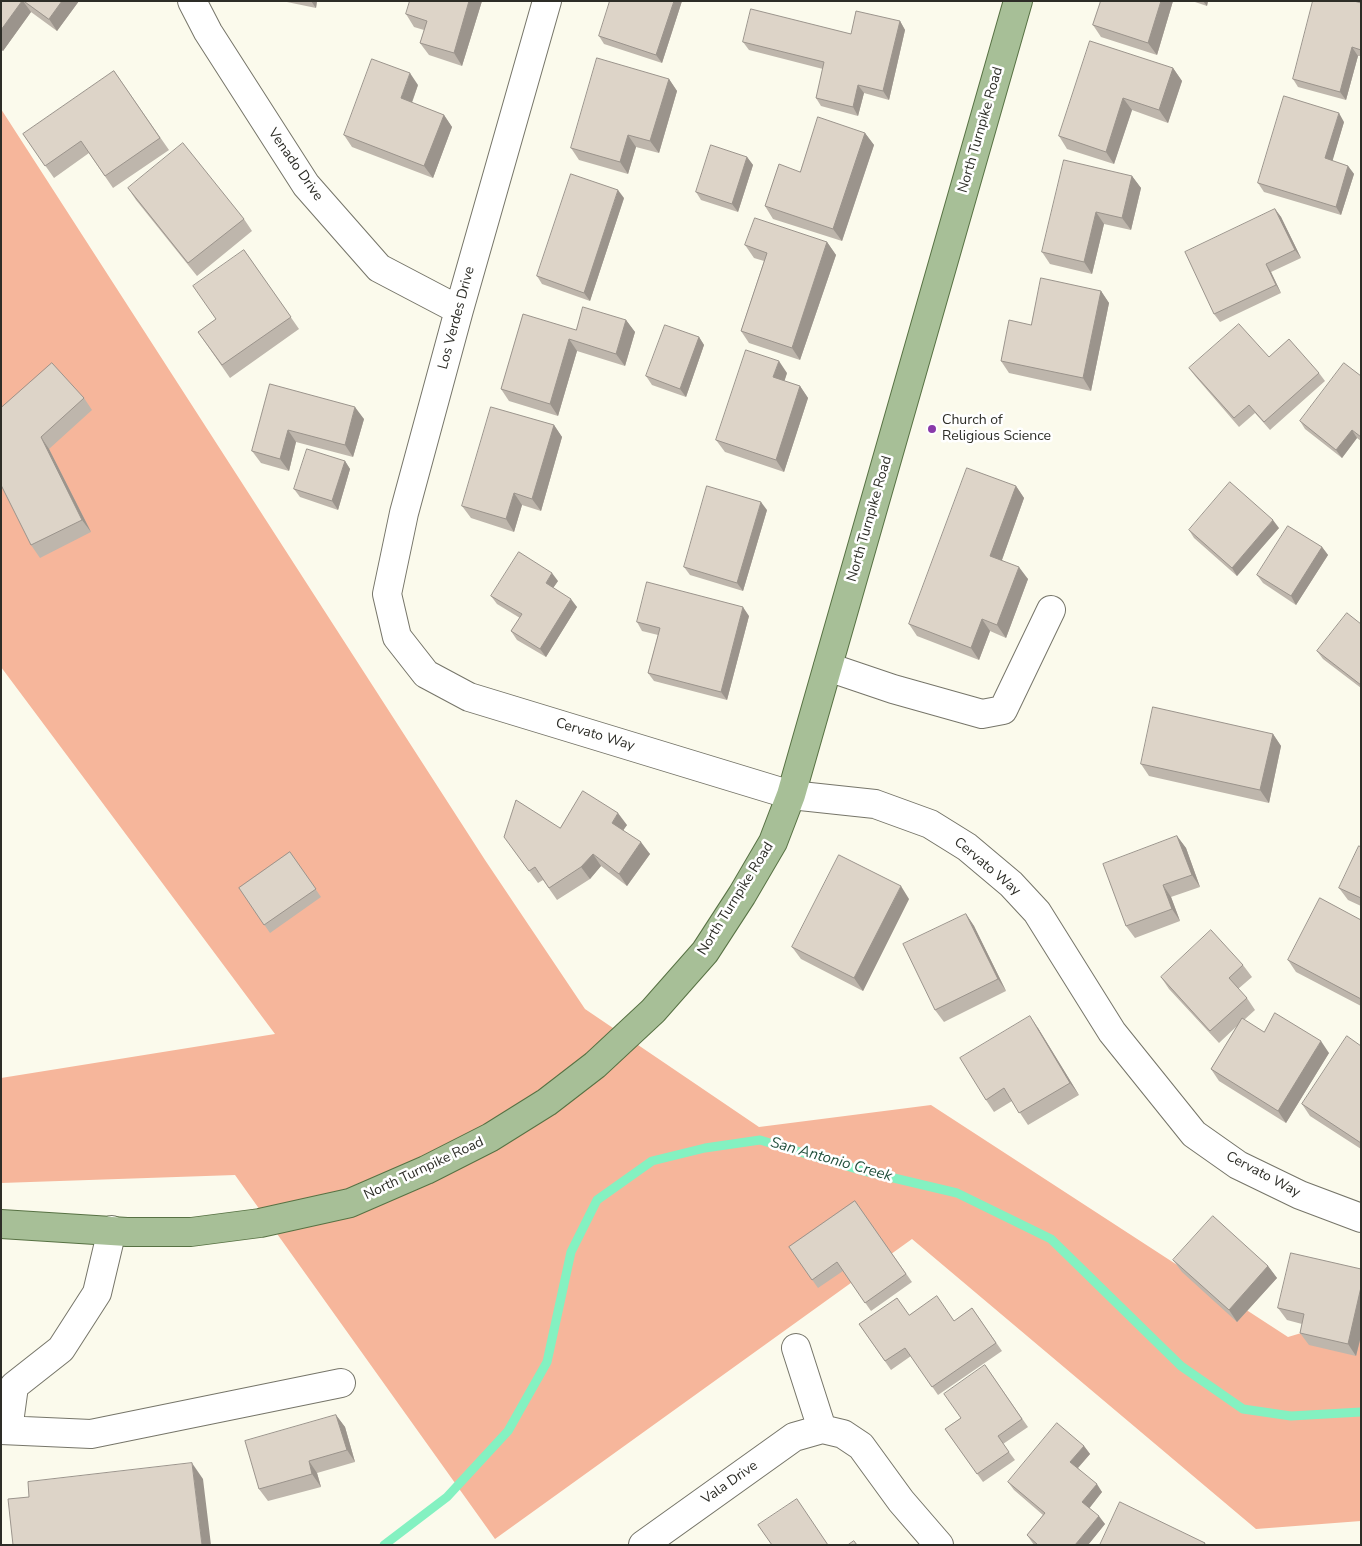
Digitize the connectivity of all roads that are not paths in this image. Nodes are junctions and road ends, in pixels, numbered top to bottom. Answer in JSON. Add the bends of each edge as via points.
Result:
{"nodes":[{"id":1,"x":192,"y":1,"type":"edge"},
{"id":2,"x":547,"y":1,"type":"edge"},
{"id":3,"x":1018,"y":1,"type":"edge"},
{"id":4,"x":459,"y":310,"type":"junction"},
{"id":5,"x":1051,"y":610,"type":"dead end"},
{"id":6,"x":397,"y":637,"type":"joint"},
{"id":7,"x":828,"y":667,"type":"junction"},
{"id":8,"x":791,"y":795,"type":"junction"},
{"id":9,"x":1361,"y":1218,"type":"edge"},
{"id":10,"x":1,"y":1224,"type":"edge"},
{"id":11,"x":112,"y":1230,"type":"junction"},
{"id":12,"x":796,"y":1348,"type":"dead end"},
{"id":13,"x":341,"y":1383,"type":"dead end"},
{"id":14,"x":5,"y":1430,"type":"edge"},
{"id":15,"x":822,"y":1430,"type":"junction"},
{"id":16,"x":643,"y":1545,"type":"edge"},
{"id":17,"x":939,"y":1545,"type":"edge"}],
"edges":[{"from":1,"to":4,"type":"street","name":"Venado Drive","via":[[208,32],[312,192],[380,268]]},
{"from":2,"to":4,"type":"street","name":"Los Verdes Drive"},
{"from":3,"to":7,"type":"main road","name":"North Turnpike Road"},
{"from":4,"to":6,"type":"street","name":"Los Verdes Drive","via":[[392,564],[387,594]]},
{"from":5,"to":7,"type":"street","via":[[1003,710],[982,714]]},
{"from":6,"to":8,"type":"street","name":"Cervato Way","via":[[426,674],[469,697]]},
{"from":7,"to":8,"type":"main road","name":"North Turnpike Road"},
{"from":8,"to":9,"type":"street","name":"Cervato Way","via":[[875,804],[930,824],[966,847],[1011,884],[1037,912],[1112,1032],[1194,1134],[1238,1165],[1300,1195]]},
{"from":8,"to":11,"type":"main road","name":"North Turnpike Road","via":[[773,842],[705,952],[653,1012],[595,1065],[547,1102],[491,1137],[350,1204],[260,1223],[191,1232]]},
{"from":10,"to":11,"type":"main road","name":"North Turnpike Road"},
{"from":11,"to":14,"type":"street","via":[[97,1293],[61,1349],[14,1386]]},
{"from":12,"to":15,"type":"street"},
{"from":13,"to":14,"type":"street","via":[[90,1434]]},
{"from":15,"to":16,"type":"street","name":"Vala Drive","via":[[794,1437]]},
{"from":15,"to":17,"type":"street","via":[[843,1434],[861,1446],[901,1501]]}]}
